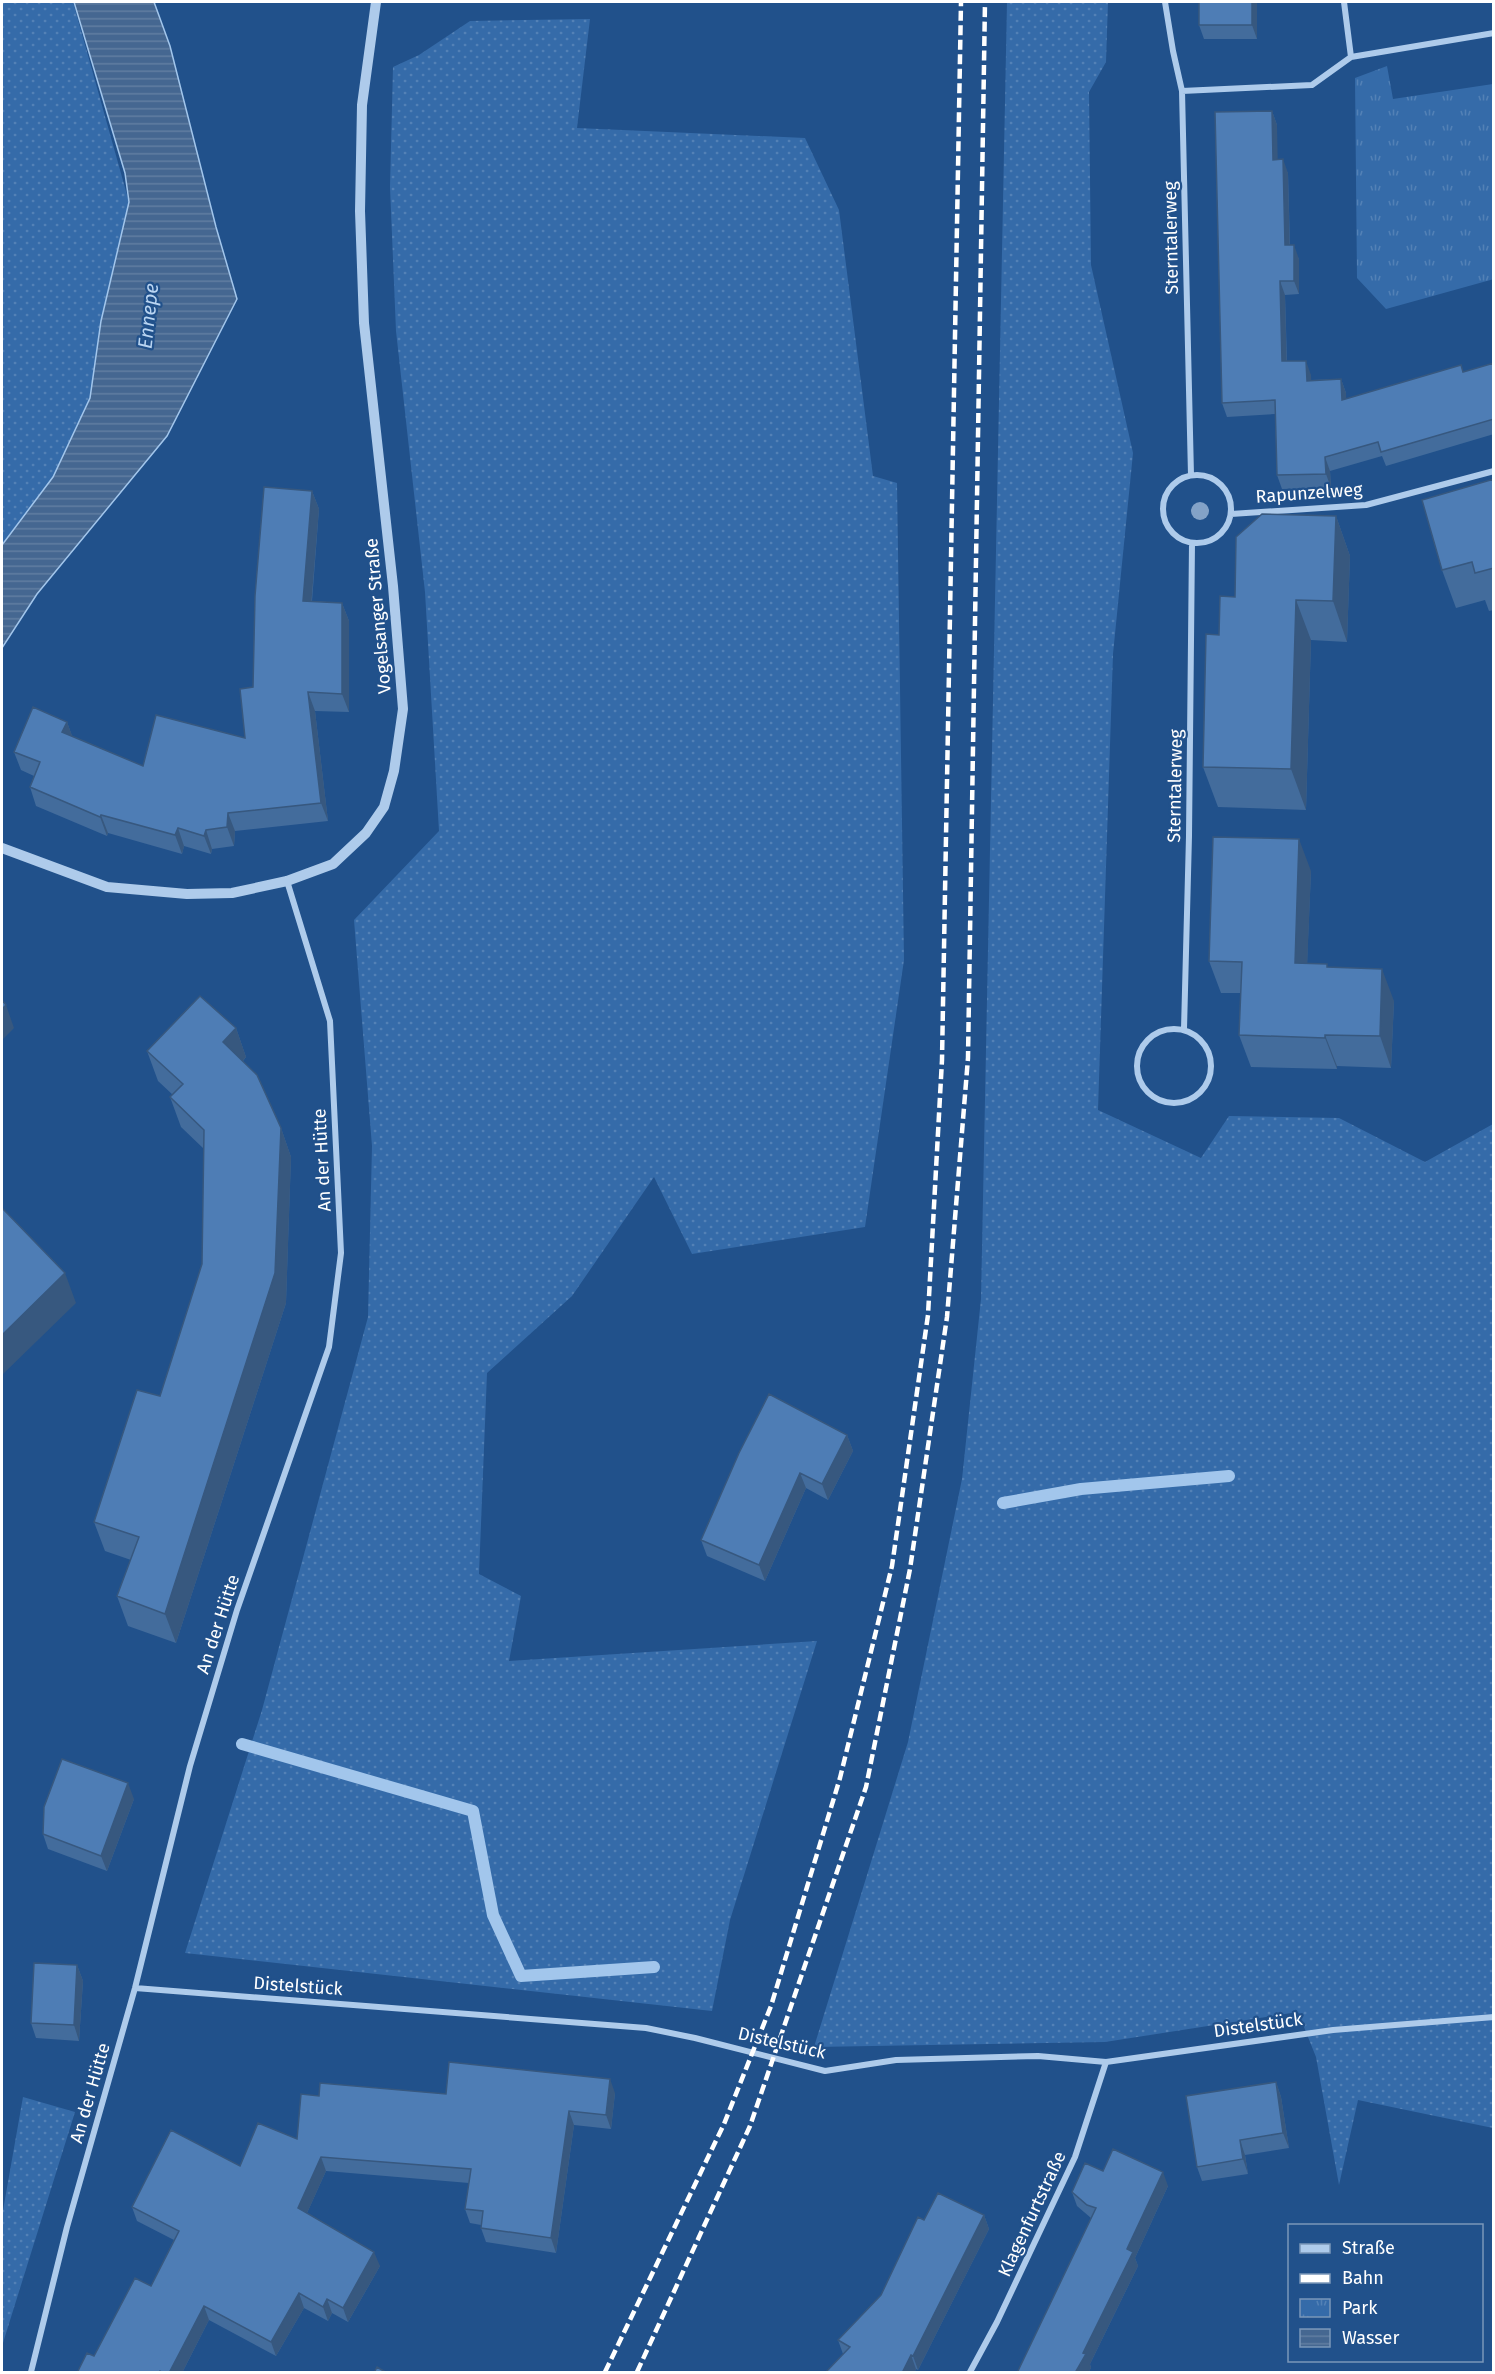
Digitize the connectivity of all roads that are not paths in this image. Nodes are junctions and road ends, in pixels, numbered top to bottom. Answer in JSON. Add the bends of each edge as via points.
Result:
{"nodes":[{"id":1,"x":376,"y":2,"type":"edge"},
{"id":2,"x":1166,"y":2,"type":"edge"},
{"id":3,"x":1344,"y":2,"type":"edge"},
{"id":4,"x":1494,"y":33,"type":"edge"},
{"id":5,"x":1350,"y":57,"type":"junction"},
{"id":6,"x":1182,"y":91,"type":"junction"},
{"id":7,"x":1494,"y":471,"type":"edge"},
{"id":8,"x":1191,"y":475,"type":"junction"},
{"id":9,"x":1231,"y":514,"type":"junction"},
{"id":10,"x":1192,"y":543,"type":"junction"},
{"id":11,"x":2,"y":848,"type":"edge"},
{"id":12,"x":287,"y":881,"type":"junction"},
{"id":13,"x":1184,"y":1029,"type":"junction"},
{"id":14,"x":135,"y":1988,"type":"junction"},
{"id":15,"x":1494,"y":2017,"type":"edge"},
{"id":16,"x":1106,"y":2062,"type":"junction"},
{"id":17,"x":31,"y":2373,"type":"edge"},
{"id":18,"x":970,"y":2373,"type":"edge"}],
"edges":[{"from":1,"to":12,"type":"street","name":"Vogelsanger Straße","via":[[362,105],[363,312],[403,709],[394,771],[384,807],[372,825],[333,864]]},
{"from":2,"to":6,"type":"street","name":"Sterntalerweg"},
{"from":3,"to":5,"type":"street"},
{"from":4,"to":5,"type":"street"},
{"from":5,"to":6,"type":"street","via":[[1312,85]]},
{"from":6,"to":8,"type":"street","name":"Sterntalerweg"},
{"from":7,"to":9,"type":"street","name":"Rapunzelweg","via":[[1365,505]]},
{"from":8,"to":9,"type":"street","via":[[1212,478],[1221,484],[1232,503]]},
{"from":8,"to":10,"type":"street","via":[[1168,492],[1163,509],[1169,528]]},
{"from":9,"to":10,"type":"street","via":[[1218,537]]},
{"from":10,"to":13,"type":"street","name":"Sterntalerweg"},
{"from":11,"to":12,"type":"street","name":"Vogelsanger Straße","via":[[107,887],[187,894],[232,893]]},
{"from":12,"to":14,"type":"street","name":"An der Hütte","via":[[330,1021],[341,1253],[329,1347],[227,1643],[190,1766]]},
{"from":13,"to":13,"type":"street","via":[[1155,1034],[1138,1055],[1139,1080],[1156,1100],[1173,1104],[1189,1101],[1203,1091],[1211,1076],[1211,1059],[1205,1044]]},
{"from":14,"to":16,"type":"street","name":"Distelstück","via":[[646,2028],[825,2071],[896,2060],[1038,2056]]},
{"from":14,"to":17,"type":"street","name":"An der Hütte","via":[[67,2227]]},
{"from":15,"to":16,"type":"street","name":"Distelstück","via":[[1333,2030]]},
{"from":16,"to":18,"type":"street","name":"Klagenfurtstraße","via":[[1075,2157]]}]}
